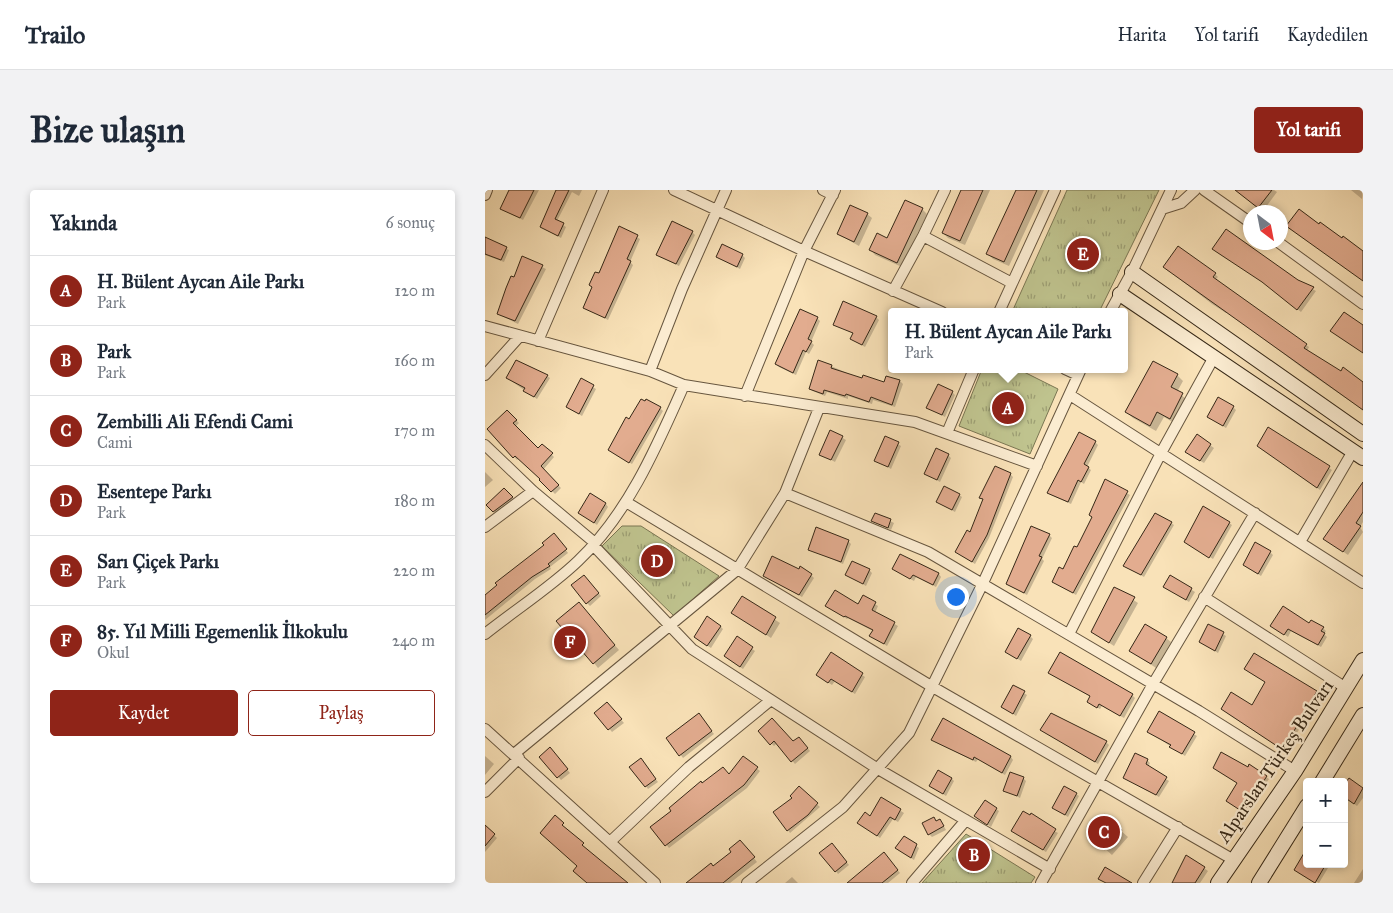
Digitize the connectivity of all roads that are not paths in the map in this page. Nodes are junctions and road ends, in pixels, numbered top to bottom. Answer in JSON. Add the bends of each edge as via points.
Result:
{"nodes":[{"id":1,"x":487,"y":190,"type":"edge"},
{"id":2,"x":603,"y":190,"type":"edge"},
{"id":3,"x":674,"y":190,"type":"edge"},
{"id":4,"x":726,"y":190,"type":"edge"},
{"id":5,"x":945,"y":190,"type":"edge"},
{"id":6,"x":1055,"y":190,"type":"edge"},
{"id":7,"x":1171,"y":190,"type":"edge"},
{"id":8,"x":1195,"y":190,"type":"edge"},
{"id":9,"x":1204,"y":190,"type":"edge"},
{"id":10,"x":830,"y":192,"type":"edge"},
{"id":11,"x":485,"y":195,"type":"edge"},
{"id":12,"x":1162,"y":209,"type":"junction"},
{"id":13,"x":718,"y":211,"type":"junction"},
{"id":14,"x":1243,"y":217,"type":"edge"},
{"id":15,"x":923,"y":236,"type":"junction"},
{"id":16,"x":1288,"y":250,"type":"edge"},
{"id":17,"x":804,"y":251,"type":"junction"},
{"id":18,"x":1132,"y":272,"type":"junction"},
{"id":19,"x":1012,"y":283,"type":"junction"},
{"id":20,"x":893,"y":291,"type":"junction"},
{"id":21,"x":1120,"y":294,"type":"junction"},
{"id":22,"x":1363,"y":304,"type":"edge"},
{"id":23,"x":933,"y":308,"type":"edge"},
{"id":24,"x":1001,"y":308,"type":"edge"},
{"id":25,"x":1112,"y":308,"type":"edge"},
{"id":26,"x":485,"y":326,"type":"edge"},
{"id":27,"x":520,"y":336,"type":"junction"},
{"id":28,"x":538,"y":341,"type":"junction"},
{"id":29,"x":1214,"y":357,"type":"junction"},
{"id":30,"x":651,"y":371,"type":"junction"},
{"id":31,"x":972,"y":373,"type":"edge"},
{"id":32,"x":1079,"y":373,"type":"edge"},
{"id":33,"x":485,"y":375,"type":"edge"},
{"id":34,"x":684,"y":385,"type":"junction"},
{"id":35,"x":1070,"y":395,"type":"junction"},
{"id":36,"x":745,"y":396,"type":"junction"},
{"id":37,"x":819,"y":408,"type":"junction"},
{"id":38,"x":947,"y":433,"type":"junction"},
{"id":39,"x":1363,"y":434,"type":"edge"},
{"id":40,"x":485,"y":445,"type":"edge"},
{"id":41,"x":1161,"y":453,"type":"junction"},
{"id":42,"x":1358,"y":455,"type":"edge"},
{"id":43,"x":1037,"y":466,"type":"junction"},
{"id":44,"x":533,"y":491,"type":"junction"},
{"id":45,"x":785,"y":493,"type":"junction"},
{"id":46,"x":626,"y":502,"type":"junction"},
{"id":47,"x":1255,"y":513,"type":"junction"},
{"id":48,"x":485,"y":527,"type":"edge"},
{"id":49,"x":1300,"y":542,"type":"junction"},
{"id":50,"x":594,"y":544,"type":"junction"},
{"id":51,"x":737,"y":570,"type":"junction"},
{"id":52,"x":983,"y":583,"type":"junction"},
{"id":53,"x":1363,"y":583,"type":"edge"},
{"id":54,"x":1204,"y":597,"type":"junction"},
{"id":55,"x":670,"y":626,"type":"junction"},
{"id":56,"x":485,"y":634,"type":"edge"},
{"id":57,"x":1069,"y":634,"type":"junction"},
{"id":58,"x":1363,"y":660,"type":"edge"},
{"id":59,"x":1153,"y":684,"type":"junction"},
{"id":60,"x":931,"y":686,"type":"junction"},
{"id":61,"x":1346,"y":688,"type":"junction"},
{"id":62,"x":771,"y":700,"type":"junction"},
{"id":63,"x":1363,"y":715,"type":"edge"},
{"id":64,"x":485,"y":729,"type":"edge"},
{"id":65,"x":517,"y":756,"type":"junction"},
{"id":66,"x":878,"y":769,"type":"junction"},
{"id":67,"x":1295,"y":771,"type":"junction"},
{"id":68,"x":1324,"y":778,"type":"edge"},
{"id":69,"x":1098,"y":782,"type":"junction"},
{"id":70,"x":485,"y":792,"type":"edge"},
{"id":71,"x":1303,"y":813,"type":"edge"},
{"id":72,"x":966,"y":820,"type":"junction"},
{"id":73,"x":1178,"y":827,"type":"junction"},
{"id":74,"x":611,"y":841,"type":"junction"},
{"id":75,"x":1233,"y":859,"type":"junction"},
{"id":76,"x":1050,"y":869,"type":"junction"},
{"id":77,"x":1266,"y":881,"type":"edge"},
{"id":78,"x":655,"y":883,"type":"edge"},
{"id":79,"x":747,"y":883,"type":"edge"},
{"id":80,"x":912,"y":883,"type":"edge"},
{"id":81,"x":1041,"y":883,"type":"edge"},
{"id":82,"x":1143,"y":883,"type":"edge"},
{"id":83,"x":1218,"y":883,"type":"edge"}],
"edges":[{"from":1,"to":11,"type":"street"},
{"from":2,"to":28,"type":"street"},
{"from":3,"to":13,"type":"street"},
{"from":4,"to":13,"type":"street"},
{"from":5,"to":15,"type":"street"},
{"from":6,"to":19,"type":"street"},
{"from":7,"to":12,"type":"street"},
{"from":8,"to":12,"type":"street","via":[[1181,203]]},
{"from":9,"to":14,"type":"street"},
{"from":10,"to":17,"type":"street"},
{"from":12,"to":18,"type":"street"},
{"from":13,"to":17,"type":"street"},
{"from":13,"to":30,"type":"street","via":[[682,289]]},
{"from":15,"to":19,"type":"street"},
{"from":15,"to":20,"type":"street"},
{"from":16,"to":22,"type":"street"},
{"from":17,"to":20,"type":"street"},
{"from":17,"to":36,"type":"street"},
{"from":18,"to":21,"type":"street"},
{"from":18,"to":39,"type":"main road"},
{"from":19,"to":24,"type":"street"},
{"from":20,"to":23,"type":"street"},
{"from":21,"to":25,"type":"street"},
{"from":21,"to":29,"type":"main road"},
{"from":26,"to":27,"type":"street"},
{"from":27,"to":28,"type":"street"},
{"from":27,"to":33,"type":"street"},
{"from":28,"to":30,"type":"street"},
{"from":29,"to":41,"type":"street"},
{"from":29,"to":42,"type":"main road"},
{"from":30,"to":34,"type":"street"},
{"from":31,"to":38,"type":"street"},
{"from":32,"to":35,"type":"street"},
{"from":34,"to":36,"type":"street"},
{"from":34,"to":46,"type":"street"},
{"from":35,"to":41,"type":"street"},
{"from":35,"to":43,"type":"street"},
{"from":36,"to":37,"type":"street"},
{"from":37,"to":38,"type":"street","via":[[915,422]]},
{"from":37,"to":45,"type":"street"},
{"from":38,"to":43,"type":"street"},
{"from":40,"to":44,"type":"street"},
{"from":41,"to":47,"type":"street"},
{"from":41,"to":57,"type":"street"},
{"from":42,"to":49,"type":"street"},
{"from":43,"to":52,"type":"street"},
{"from":44,"to":48,"type":"street"},
{"from":44,"to":50,"type":"street"},
{"from":45,"to":51,"type":"street"},
{"from":45,"to":52,"type":"street","via":[[928,552]]},
{"from":46,"to":50,"type":"street"},
{"from":46,"to":51,"type":"street"},
{"from":47,"to":49,"type":"street"},
{"from":47,"to":54,"type":"street"},
{"from":49,"to":53,"type":"street"},
{"from":50,"to":55,"type":"street"},
{"from":50,"to":56,"type":"street","via":[[578,561]]},
{"from":51,"to":55,"type":"street"},
{"from":51,"to":60,"type":"street"},
{"from":52,"to":57,"type":"street"},
{"from":52,"to":60,"type":"street"},
{"from":54,"to":59,"type":"street"},
{"from":54,"to":61,"type":"street"},
{"from":55,"to":62,"type":"street","via":[[692,649]]},
{"from":55,"to":65,"type":"street"},
{"from":57,"to":59,"type":"street"},
{"from":58,"to":61,"type":"main road","name":"Alparslan Türkeş Bulvarı"},
{"from":59,"to":67,"type":"street"},
{"from":59,"to":69,"type":"street"},
{"from":60,"to":66,"type":"street","via":[[909,733]]},
{"from":60,"to":69,"type":"street"},
{"from":61,"to":67,"type":"main road","name":"Alparslan Türkeş Bulvarı"},
{"from":62,"to":66,"type":"street"},
{"from":62,"to":74,"type":"street","via":[[689,767]]},
{"from":63,"to":68,"type":"main road"},
{"from":64,"to":65,"type":"street"},
{"from":65,"to":70,"type":"street"},
{"from":65,"to":74,"type":"street"},
{"from":66,"to":72,"type":"street"},
{"from":66,"to":79,"type":"street","via":[[843,807]]},
{"from":67,"to":75,"type":"main road","name":"Alparslan Türkeş Bulvarı"},
{"from":69,"to":73,"type":"street"},
{"from":69,"to":76,"type":"street"},
{"from":71,"to":77,"type":"main road"},
{"from":72,"to":76,"type":"street"},
{"from":72,"to":80,"type":"street"},
{"from":73,"to":75,"type":"street"},
{"from":73,"to":82,"type":"street"},
{"from":74,"to":78,"type":"street"},
{"from":75,"to":83,"type":"main road","name":"Alparslan Türkeş Bulvarı"},
{"from":76,"to":81,"type":"street"}]}
